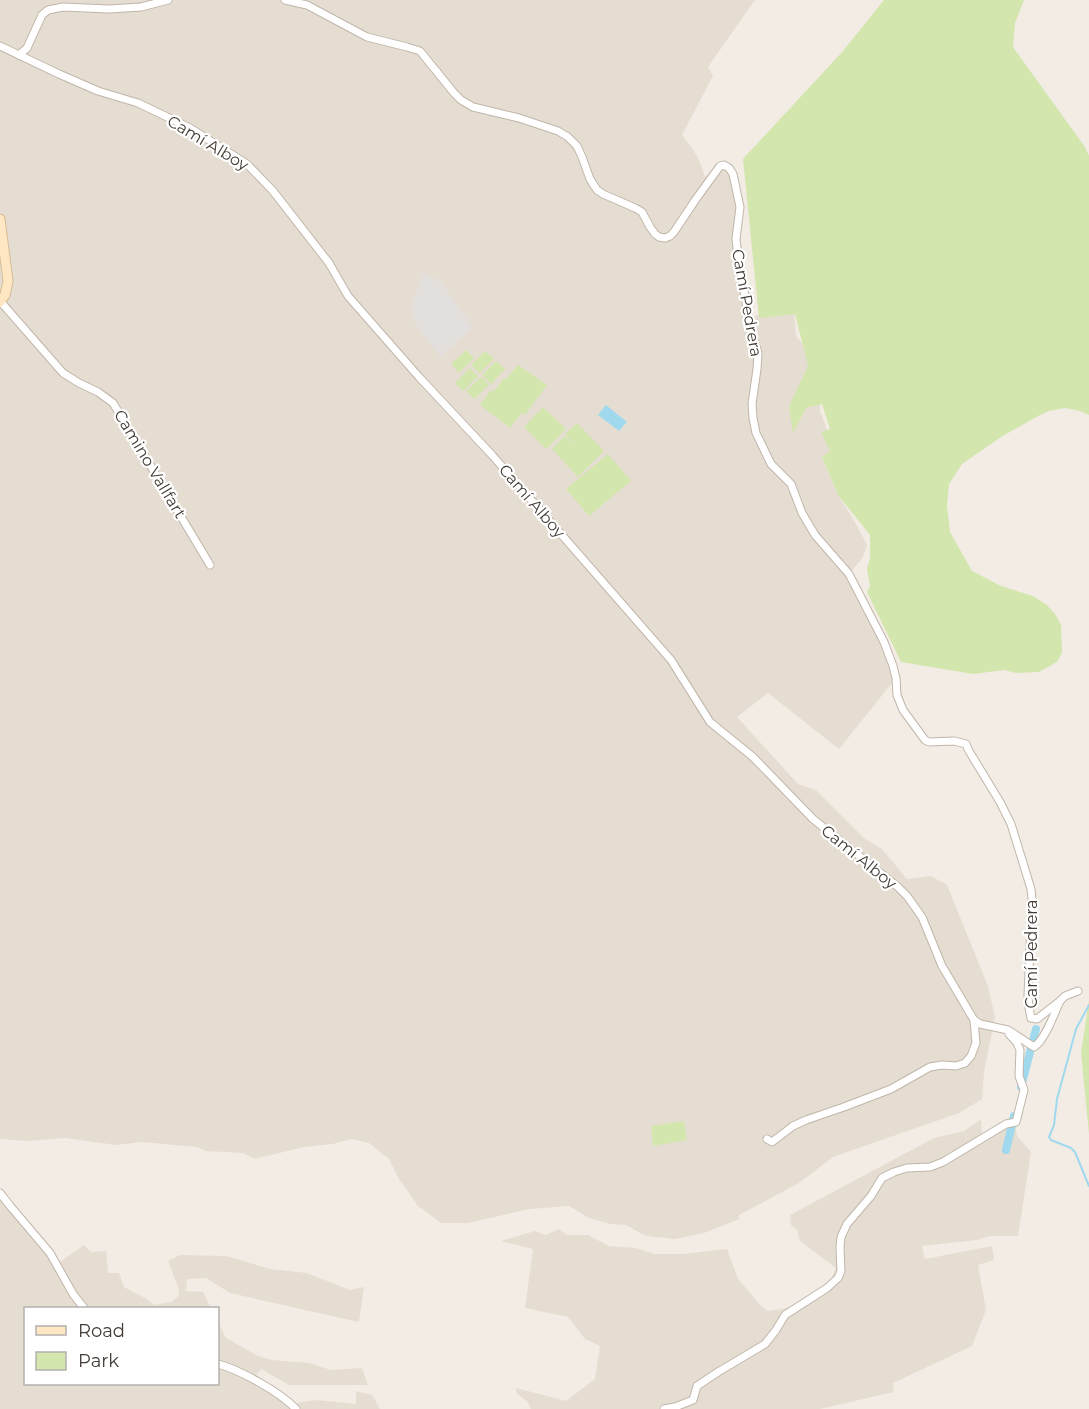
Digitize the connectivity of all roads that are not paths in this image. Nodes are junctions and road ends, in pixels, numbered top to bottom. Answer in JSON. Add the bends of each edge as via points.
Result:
{"nodes":[{"id":1,"x":168,"y":0,"type":"edge"},
{"id":2,"x":285,"y":0,"type":"edge"},
{"id":3,"x":0,"y":46,"type":"edge"},
{"id":4,"x":19,"y":55,"type":"junction"},
{"id":5,"x":0,"y":219,"type":"edge"},
{"id":6,"x":0,"y":302,"type":"edge"},
{"id":7,"x":210,"y":565,"type":"dead end"},
{"id":8,"x":1078,"y":991,"type":"dead end"},
{"id":9,"x":1060,"y":1001,"type":"junction"},
{"id":10,"x":974,"y":1020,"type":"junction"},
{"id":11,"x":1000,"y":1028,"type":"junction"},
{"id":12,"x":767,"y":1139,"type":"dead end"},
{"id":13,"x":0,"y":1193,"type":"edge"},
{"id":14,"x":83,"y":1307,"type":"edge"},
{"id":15,"x":219,"y":1364,"type":"edge"},
{"id":16,"x":296,"y":1409,"type":"edge"},
{"id":17,"x":664,"y":1409,"type":"edge"}],
"edges":[{"from":1,"to":4,"type":"street","via":[[141,8],[48,10]]},
{"from":2,"to":9,"type":"street","name":"Camí Pedrera","via":[[307,5],[367,37],[420,51],[454,93],[473,107],[519,118],[568,137],[577,146],[597,190],[642,212],[659,237],[675,232],[720,166],[729,168],[740,207],[738,256],[758,353],[752,404],[756,433],[771,464],[791,484],[815,535],[857,589],[884,642],[903,710],[925,740],[966,744],[1000,802],[1011,824],[1032,899],[1028,996],[1031,1018],[1037,1019]]},
{"from":3,"to":4,"type":"street","name":"Camí Alboy"},
{"from":4,"to":10,"type":"street","name":"Camí Alboy","via":[[98,91],[138,103],[190,128],[247,164],[329,262],[348,296],[671,660],[710,722],[753,757],[813,819],[907,896],[922,917],[942,966]]},
{"from":5,"to":6,"type":"main road","via":[[8,281]]},
{"from":6,"to":7,"type":"street","name":"Camino Vallfart","via":[[63,373],[113,403]]},
{"from":8,"to":9,"type":"street"},
{"from":9,"to":11,"type":"street","via":[[1034,1047]]},
{"from":10,"to":11,"type":"street"},
{"from":10,"to":12,"type":"street","via":[[976,1043],[965,1063],[930,1067],[891,1089],[793,1126],[772,1142]]},
{"from":11,"to":17,"type":"street","via":[[1017,1043],[1020,1054],[1019,1076],[1025,1093],[1016,1122],[942,1162],[907,1168],[882,1178],[844,1230],[840,1248],[842,1271],[838,1278],[785,1315],[765,1344],[697,1386],[693,1400]]},
{"from":13,"to":14,"type":"street","via":[[50,1253]]},
{"from":15,"to":16,"type":"street","via":[[275,1391]]}]}
